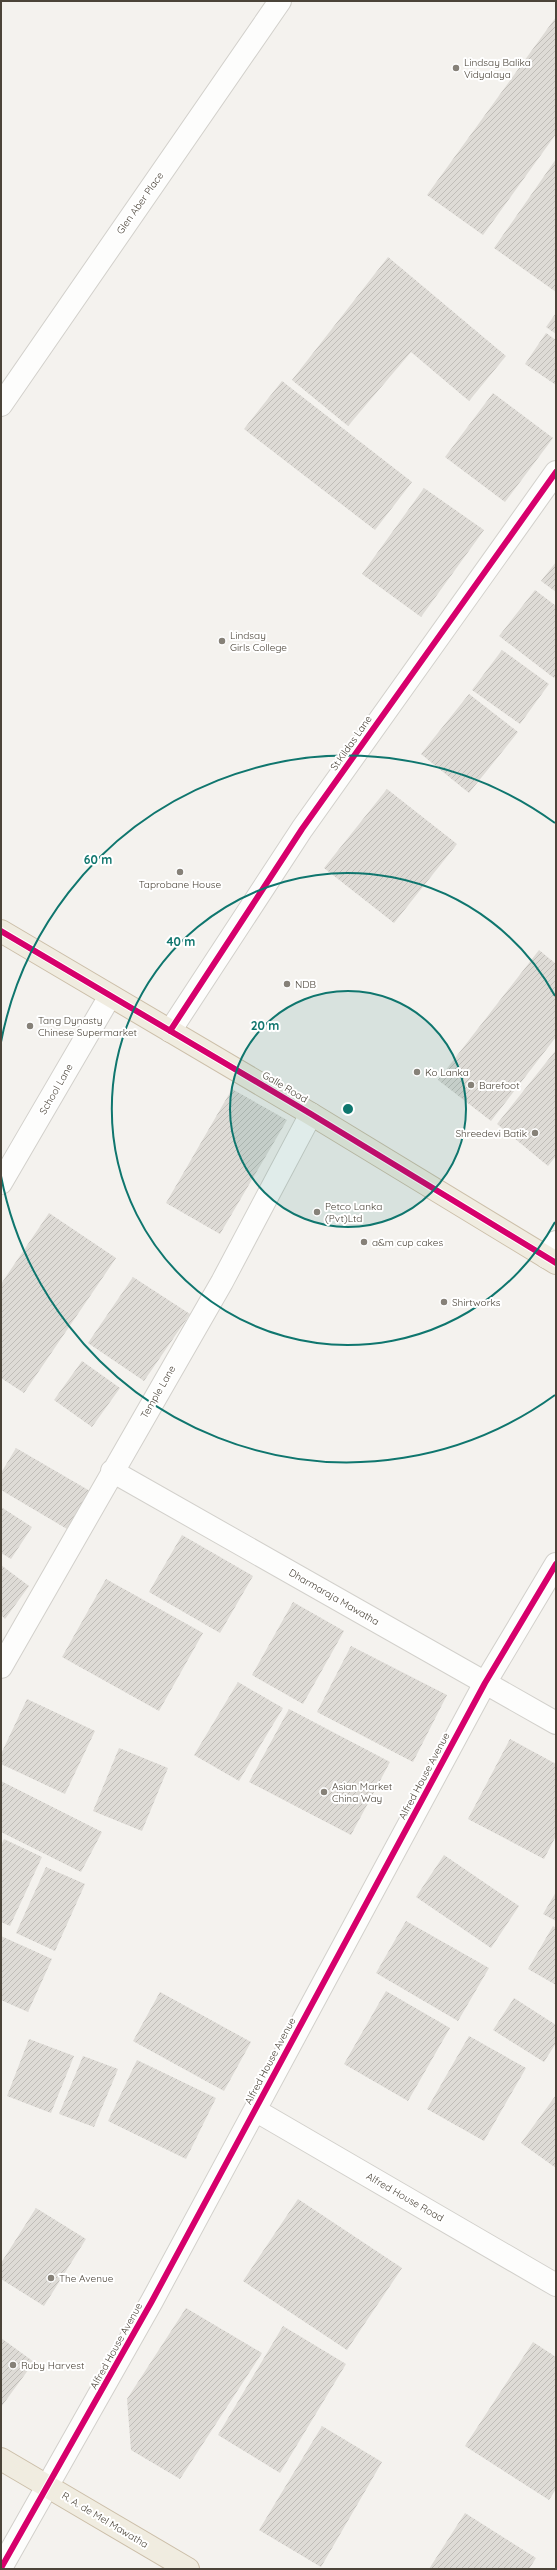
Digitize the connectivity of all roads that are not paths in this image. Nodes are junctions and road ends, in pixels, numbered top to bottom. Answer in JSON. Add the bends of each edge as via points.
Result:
{"nodes":[{"id":1,"x":280,"y":1,"type":"edge"},
{"id":2,"x":1,"y":405,"type":"edge"},
{"id":3,"x":556,"y":472,"type":"edge"},
{"id":4,"x":1,"y":931,"type":"edge"},
{"id":5,"x":110,"y":996,"type":"junction"},
{"id":6,"x":170,"y":1030,"type":"junction"},
{"id":7,"x":311,"y":1114,"type":"junction"},
{"id":8,"x":1,"y":1183,"type":"edge"},
{"id":9,"x":553,"y":1254,"type":"edge"},
{"id":10,"x":112,"y":1470,"type":"junction"},
{"id":11,"x":556,"y":1564,"type":"edge"},
{"id":12,"x":1,"y":1668,"type":"edge"},
{"id":13,"x":485,"y":1683,"type":"junction"},
{"id":14,"x":556,"y":1723,"type":"edge"},
{"id":15,"x":255,"y":2110,"type":"junction"},
{"id":16,"x":556,"y":2285,"type":"edge"},
{"id":17,"x":1,"y":2459,"type":"edge"},
{"id":18,"x":48,"y":2486,"type":"junction"},
{"id":19,"x":1,"y":2568,"type":"edge"},
{"id":20,"x":188,"y":2569,"type":"edge"}],
"edges":[{"from":1,"to":2,"type":"street","name":"Glen Aber Place"},
{"from":3,"to":6,"type":"street","name":"St.Kildas Lane","via":[[302,829]]},
{"from":4,"to":5,"type":"highway","name":"Galle Road"},
{"from":5,"to":6,"type":"highway","name":"Galle Road"},
{"from":5,"to":8,"type":"street","name":"School Lane"},
{"from":6,"to":7,"type":"highway","name":"Galle Road"},
{"from":7,"to":9,"type":"highway","name":"Galle Road"},
{"from":7,"to":10,"type":"street","name":"Temple Lane","via":[[222,1282]]},
{"from":10,"to":12,"type":"street","name":"Temple Lane"},
{"from":10,"to":13,"type":"street","name":"Dharmaraja Mawatha"},
{"from":11,"to":13,"type":"street","name":"Alfred House Avenue"},
{"from":13,"to":14,"type":"street","name":"Dharmaraja Mawatha"},
{"from":13,"to":15,"type":"street","name":"Alfred House Avenue"},
{"from":15,"to":16,"type":"street","name":"Alfred House Road"},
{"from":15,"to":18,"type":"street","name":"Alfred House Avenue"},
{"from":17,"to":18,"type":"highway","name":"R. A. de Mel Mawatha"},
{"from":18,"to":19,"type":"street","name":"Alfred House Avenue"},
{"from":18,"to":20,"type":"highway","name":"R. A. de Mel Mawatha"}]}
